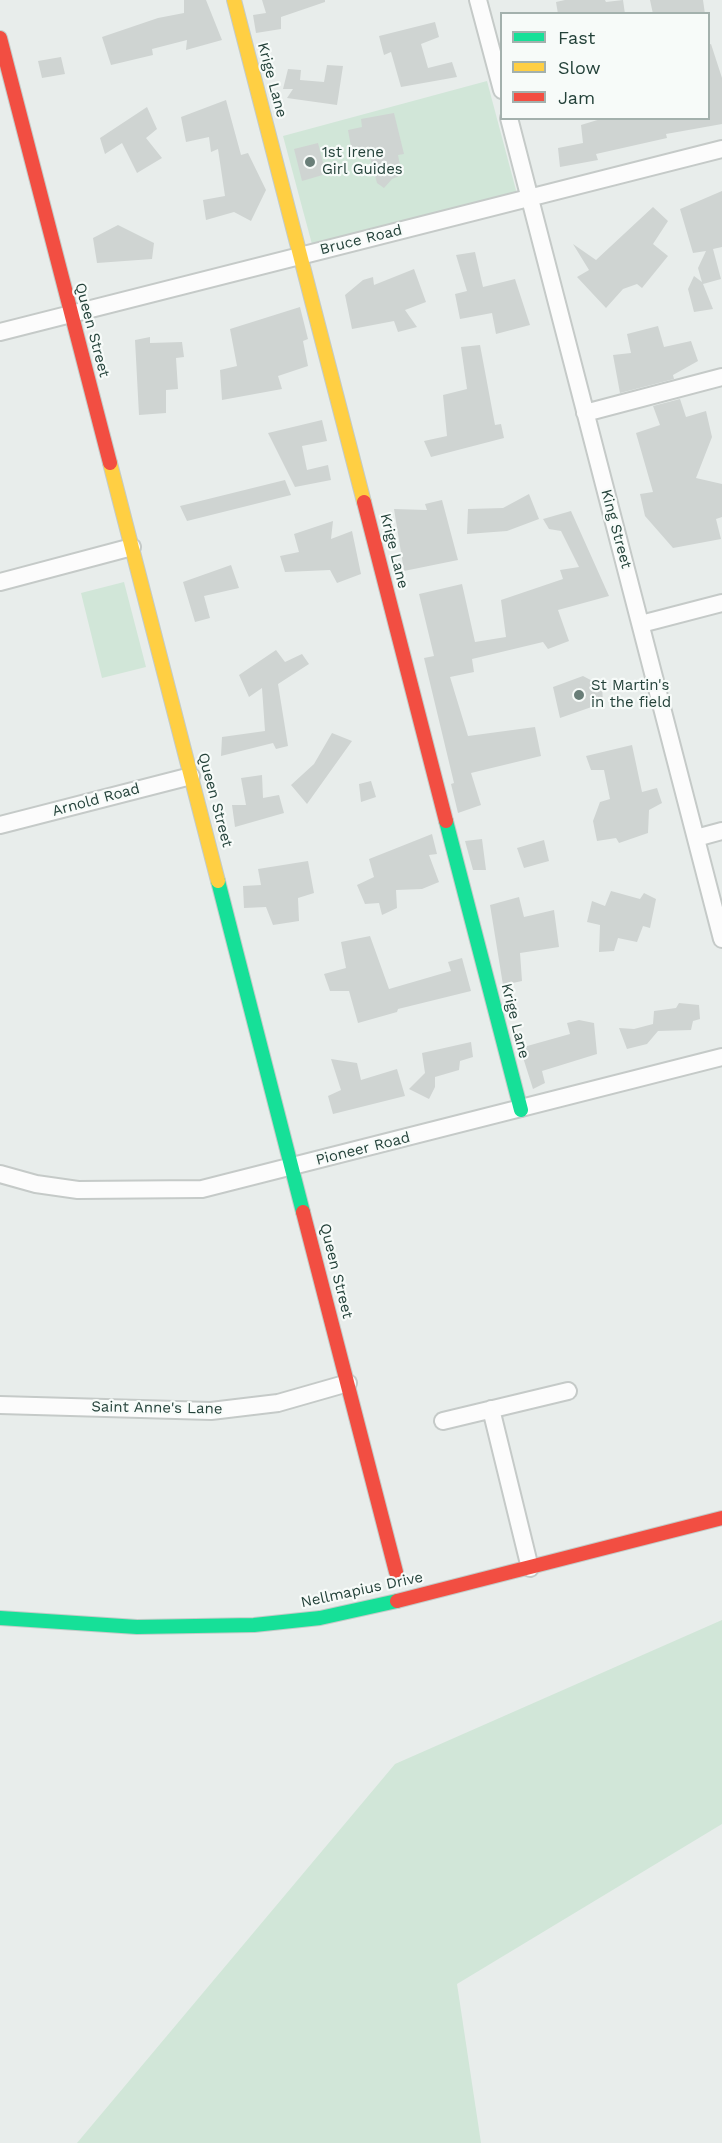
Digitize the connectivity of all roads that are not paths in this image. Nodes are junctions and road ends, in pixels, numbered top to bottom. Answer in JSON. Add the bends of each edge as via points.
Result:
{"nodes":[{"id":1,"x":234,"y":0,"type":"edge"},
{"id":2,"x":478,"y":0,"type":"edge"},
{"id":3,"x":0,"y":38,"type":"edge"},
{"id":4,"x":3,"y":58,"type":"edge"},
{"id":5,"x":500,"y":86,"type":"edge"},
{"id":6,"x":510,"y":120,"type":"edge"},
{"id":7,"x":722,"y":149,"type":"edge"},
{"id":8,"x":529,"y":196,"type":"junction"},
{"id":9,"x":301,"y":255,"type":"junction"},
{"id":10,"x":71,"y":314,"type":"junction"},
{"id":11,"x":0,"y":332,"type":"edge"},
{"id":12,"x":722,"y":376,"type":"edge"},
{"id":13,"x":585,"y":413,"type":"junction"},
{"id":14,"x":132,"y":547,"type":"junction"},
{"id":15,"x":0,"y":582,"type":"edge"},
{"id":16,"x":722,"y":603,"type":"edge"},
{"id":17,"x":641,"y":624,"type":"junction"},
{"id":18,"x":191,"y":776,"type":"junction"},
{"id":19,"x":0,"y":825,"type":"edge"},
{"id":20,"x":722,"y":831,"type":"edge"},
{"id":21,"x":696,"y":838,"type":"junction"},
{"id":22,"x":722,"y":939,"type":"edge"},
{"id":23,"x":722,"y":1057,"type":"edge"},
{"id":24,"x":521,"y":1110,"type":"junction"},
{"id":25,"x":293,"y":1167,"type":"junction"},
{"id":26,"x":0,"y":1174,"type":"edge"},
{"id":27,"x":348,"y":1383,"type":"junction"},
{"id":28,"x":568,"y":1391,"type":"dead end"},
{"id":29,"x":0,"y":1405,"type":"edge"},
{"id":30,"x":491,"y":1410,"type":"junction"},
{"id":31,"x":443,"y":1421,"type":"dead end"},
{"id":32,"x":722,"y":1518,"type":"edge"},
{"id":33,"x":530,"y":1568,"type":"junction"},
{"id":34,"x":396,"y":1572,"type":"dead end"},
{"id":35,"x":0,"y":1618,"type":"edge"}],
"edges":[{"from":1,"to":9,"type":"street","name":"Krige Lane"},
{"from":2,"to":5,"type":"street"},
{"from":3,"to":4,"type":"street","name":"Queen Street"},
{"from":4,"to":10,"type":"street","name":"Queen Street"},
{"from":6,"to":8,"type":"street","name":"King Street"},
{"from":7,"to":8,"type":"street","name":"Bruce Road"},
{"from":8,"to":9,"type":"street","name":"Bruce Road"},
{"from":8,"to":13,"type":"street","name":"King Street"},
{"from":9,"to":10,"type":"street","name":"Bruce Road"},
{"from":9,"to":24,"type":"street","name":"Krige Lane"},
{"from":10,"to":11,"type":"street","name":"Bruce Road"},
{"from":10,"to":14,"type":"street","name":"Queen Street"},
{"from":12,"to":13,"type":"street"},
{"from":13,"to":17,"type":"street","name":"King Street"},
{"from":14,"to":15,"type":"street"},
{"from":14,"to":18,"type":"street","name":"Queen Street"},
{"from":16,"to":17,"type":"street"},
{"from":17,"to":21,"type":"street","name":"King Street"},
{"from":18,"to":19,"type":"street","name":"Arnold Road"},
{"from":18,"to":25,"type":"street","name":"Queen Street"},
{"from":20,"to":21,"type":"street"},
{"from":21,"to":22,"type":"street","name":"King Street"},
{"from":23,"to":24,"type":"street","name":"Pioneer Road"},
{"from":24,"to":25,"type":"street","name":"Pioneer Road"},
{"from":25,"to":26,"type":"street","name":"Pioneer Road","via":[[192,1190],[78,1190]]},
{"from":25,"to":27,"type":"street","name":"Queen Street"},
{"from":27,"to":29,"type":"street","name":"Saint Anne's Lane","via":[[271,1404],[211,1411]]},
{"from":27,"to":34,"type":"street","name":"Queen Street"},
{"from":28,"to":30,"type":"street"},
{"from":30,"to":31,"type":"street"},
{"from":30,"to":33,"type":"street"},
{"from":32,"to":33,"type":"street","name":"Nellmapius Drive"},
{"from":33,"to":35,"type":"street","name":"Nellmapius Drive","via":[[360,1609],[254,1625],[137,1627]]}]}
